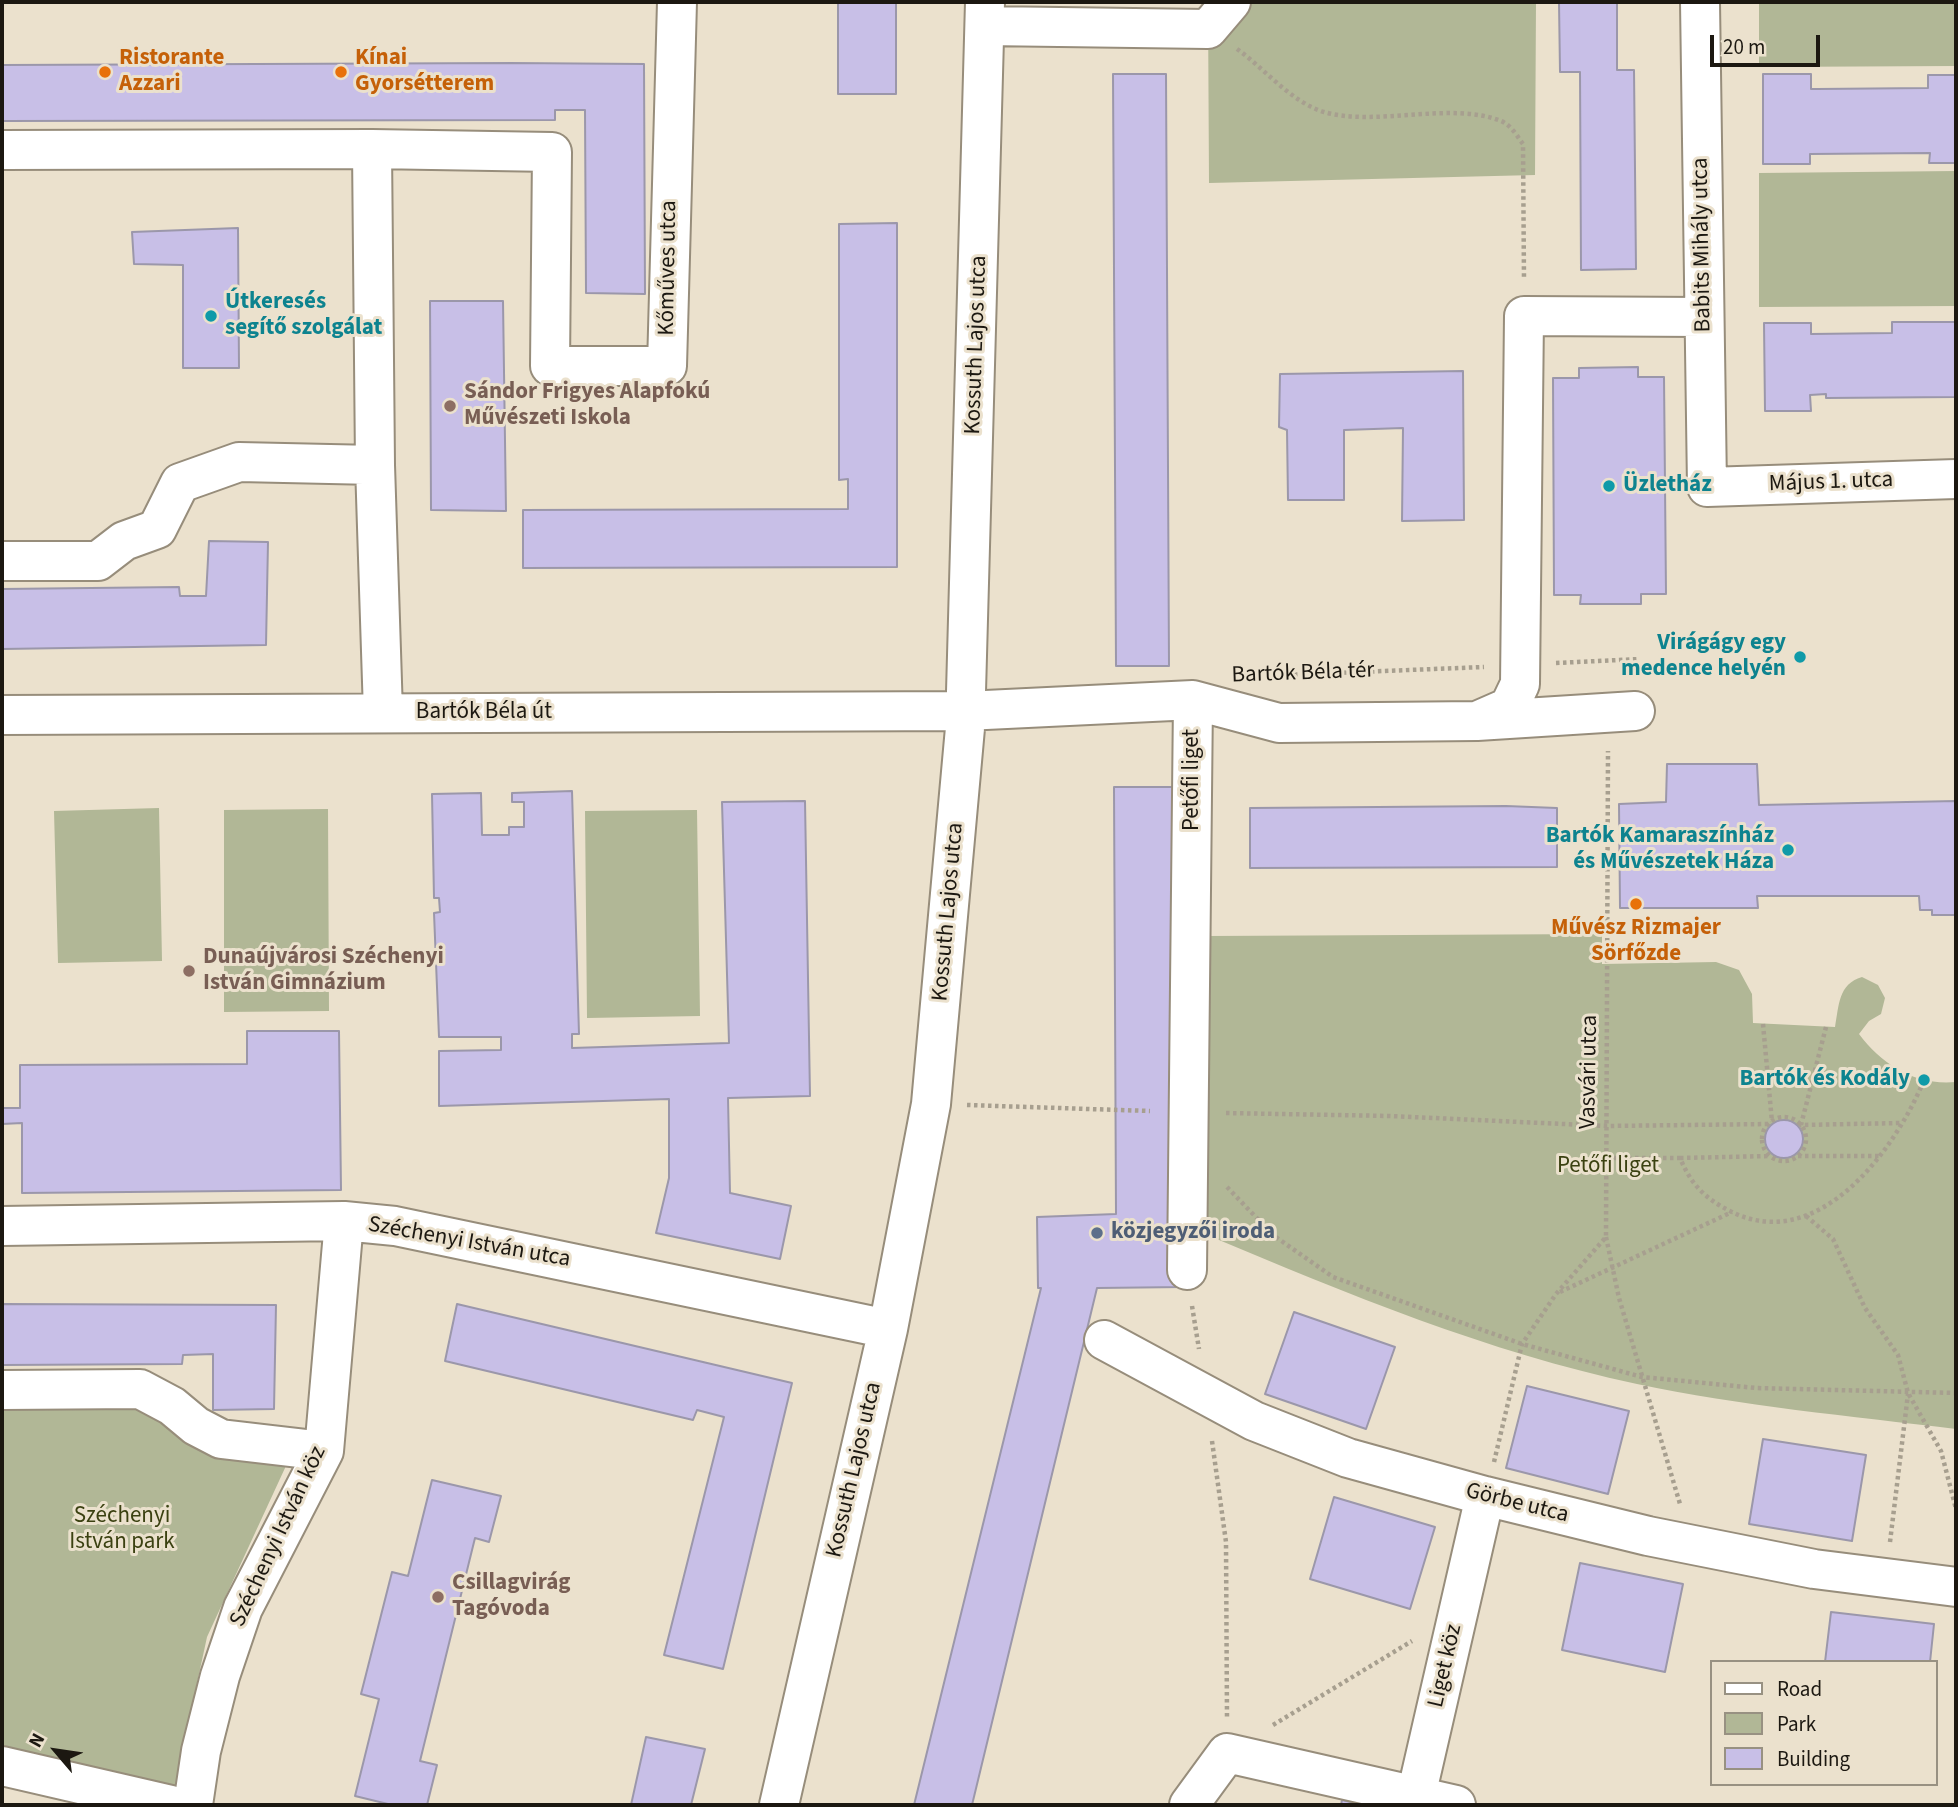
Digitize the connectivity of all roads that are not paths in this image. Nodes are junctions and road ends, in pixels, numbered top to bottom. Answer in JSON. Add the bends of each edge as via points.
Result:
{"nodes":[{"id":1,"x":677,"y":2,"type":"edge"},
{"id":2,"x":1700,"y":2,"type":"edge"},
{"id":3,"x":985,"y":14,"type":"edge"},
{"id":4,"x":1219,"y":15,"type":"edge"},
{"id":5,"x":372,"y":149,"type":"junction"},
{"id":6,"x":2,"y":150,"type":"edge"},
{"id":7,"x":1703,"y":317,"type":"junction"},
{"id":8,"x":375,"y":465,"type":"junction"},
{"id":9,"x":1956,"y":479,"type":"edge"},
{"id":10,"x":1707,"y":487,"type":"joint"},
{"id":11,"x":2,"y":561,"type":"edge"},
{"id":12,"x":1193,"y":700,"type":"junction"},
{"id":13,"x":965,"y":711,"type":"junction"},
{"id":14,"x":1621,"y":711,"type":"road end"},
{"id":15,"x":383,"y":713,"type":"junction"},
{"id":16,"x":2,"y":715,"type":"edge"},
{"id":17,"x":1477,"y":721,"type":"junction"},
{"id":18,"x":344,"y":1222,"type":"junction"},
{"id":19,"x":2,"y":1226,"type":"edge"},
{"id":20,"x":1187,"y":1270,"type":"road end"},
{"id":21,"x":888,"y":1329,"type":"junction"},
{"id":22,"x":1104,"y":1340,"type":"dead end"},
{"id":23,"x":2,"y":1390,"type":"edge"},
{"id":24,"x":324,"y":1451,"type":"junction"},
{"id":25,"x":1485,"y":1496,"type":"junction"},
{"id":26,"x":1956,"y":1587,"type":"edge"},
{"id":27,"x":2,"y":1766,"type":"edge"},
{"id":28,"x":1416,"y":1796,"type":"junction"},
{"id":29,"x":171,"y":1805,"type":"edge"},
{"id":30,"x":192,"y":1805,"type":"edge"},
{"id":31,"x":779,"y":1805,"type":"edge"},
{"id":32,"x":1189,"y":1805,"type":"edge"},
{"id":33,"x":1456,"y":1805,"type":"edge"}],
"edges":[{"from":1,"to":5,"type":"street","name":"Kőműves utca","via":[[667,366],[550,366],[552,152]]},
{"from":2,"to":7,"type":"street","name":"Babits Mihály utca"},
{"from":3,"to":4,"type":"street"},
{"from":3,"to":13,"type":"street","name":"Kossuth Lajos utca"},
{"from":5,"to":6,"type":"street"},
{"from":5,"to":8,"type":"street"},
{"from":7,"to":10,"type":"street","name":"Babits Mihály utca"},
{"from":7,"to":17,"type":"street","via":[[1524,316],[1520,684],[1509,706]]},
{"from":8,"to":11,"type":"street","via":[[239,462],[180,483],[157,529],[124,541],[98,561]]},
{"from":8,"to":15,"type":"street"},
{"from":9,"to":10,"type":"street","name":"Május 1. utca"},
{"from":12,"to":13,"type":"street","name":"Bartók Béla tér"},
{"from":12,"to":17,"type":"street","name":"Bartók Béla tér","via":[[1279,723]]},
{"from":12,"to":20,"type":"street","name":"Petőfi liget"},
{"from":13,"to":15,"type":"street","name":"Bartók Béla út"},
{"from":13,"to":21,"type":"street","name":"Kossuth Lajos utca","via":[[931,1104]]},
{"from":14,"to":17,"type":"street","name":"Bartók Béla tér"},
{"from":15,"to":16,"type":"street","name":"Bartók Béla út"},
{"from":18,"to":19,"type":"street","name":"Széchenyi István utca"},
{"from":18,"to":21,"type":"street","name":"Széchenyi István utca","via":[[395,1226]]},
{"from":18,"to":24,"type":"street","name":"Széchenyi István köz"},
{"from":21,"to":31,"type":"street","name":"Kossuth Lajos utca"},
{"from":22,"to":25,"type":"street","name":"Görbe utca","via":[[1254,1421],[1348,1458]]},
{"from":23,"to":24,"type":"street","via":[[140,1390],[221,1440]]},
{"from":24,"to":30,"type":"street","name":"Széchenyi István köz","via":[[243,1608],[220,1676]]},
{"from":25,"to":26,"type":"street","name":"Görbe utca","via":[[1648,1536],[1801,1566]]},
{"from":25,"to":28,"type":"street","name":"Liget köz"},
{"from":27,"to":29,"type":"street"},
{"from":28,"to":32,"type":"street","via":[[1227,1753]]},
{"from":28,"to":33,"type":"street"}]}
